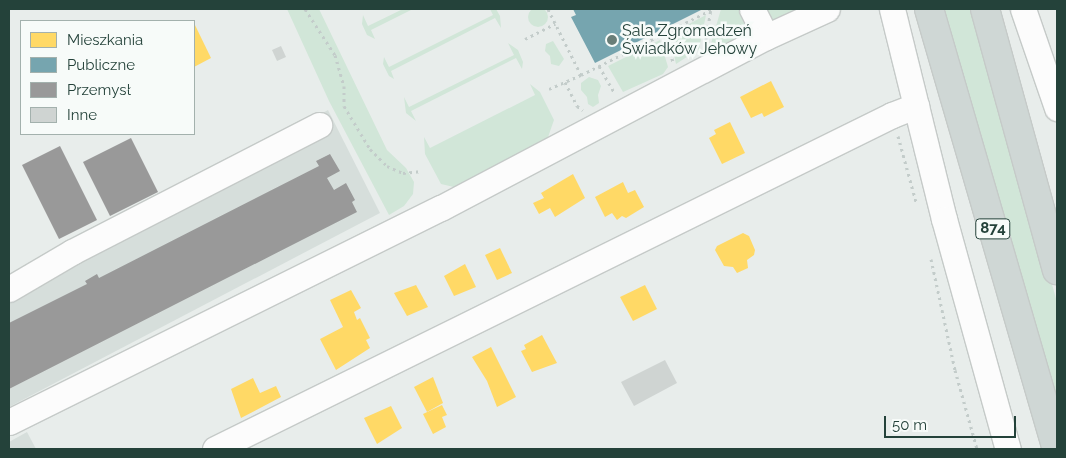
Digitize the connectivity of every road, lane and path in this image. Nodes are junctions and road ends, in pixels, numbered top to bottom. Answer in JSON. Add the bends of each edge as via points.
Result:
{"nodes":[{"id":1,"x":305,"y":9,"type":"edge"},
{"id":2,"x":548,"y":9,"type":"edge"},
{"id":3,"x":713,"y":9,"type":"edge"},
{"id":4,"x":752,"y":9,"type":"edge"},
{"id":5,"x":827,"y":9,"type":"edge"},
{"id":6,"x":892,"y":9,"type":"edge"},
{"id":7,"x":928,"y":9,"type":"edge"},
{"id":8,"x":985,"y":9,"type":"edge"},
{"id":9,"x":1023,"y":9,"type":"edge"},
{"id":10,"x":555,"y":24,"type":"junction"},
{"id":11,"x":663,"y":34,"type":"junction"},
{"id":12,"x":766,"y":37,"type":"junction"},
{"id":13,"x":525,"y":39,"type":"dead end"},
{"id":14,"x":599,"y":66,"type":"junction"},
{"id":15,"x":581,"y":75,"type":"junction"},
{"id":16,"x":681,"y":82,"type":"junction"},
{"id":17,"x":549,"y":89,"type":"dead end"},
{"id":18,"x":916,"y":106,"type":"junction"},
{"id":19,"x":1057,"y":108,"type":"edge"},
{"id":20,"x":624,"y":111,"type":"junction"},
{"id":21,"x":892,"y":115,"type":"junction"},
{"id":22,"x":318,"y":126,"type":"dead end"},
{"id":23,"x":422,"y":172,"type":"dead end"},
{"id":24,"x":917,"y":205,"type":"dead end"},
{"id":25,"x":930,"y":251,"type":"dead end"},
{"id":26,"x":1057,"y":270,"type":"edge"},
{"id":27,"x":9,"y":289,"type":"edge"},
{"id":28,"x":9,"y":422,"type":"edge"},
{"id":29,"x":215,"y":449,"type":"edge"},
{"id":30,"x":977,"y":449,"type":"edge"},
{"id":31,"x":1008,"y":449,"type":"edge"},
{"id":32,"x":1057,"y":449,"type":"edge"}],
"edges":[{"from":1,"to":23,"type":"path","via":[[335,55],[344,86],[344,106],[370,149],[387,166],[402,173]]},
{"from":2,"to":10,"type":"path"},
{"from":3,"to":11,"type":"path"},
{"from":4,"to":12,"type":"street"},
{"from":5,"to":12,"type":"street"},
{"from":6,"to":18,"type":"street"},
{"from":7,"to":32,"type":"main road","number":"874"},
{"from":8,"to":26,"type":"main road"},
{"from":9,"to":19,"type":"street"},
{"from":10,"to":13,"type":"path"},
{"from":10,"to":15,"type":"path"},
{"from":11,"to":14,"type":"path"},
{"from":11,"to":16,"type":"path"},
{"from":12,"to":16,"type":"street"},
{"from":14,"to":15,"type":"path"},
{"from":14,"to":20,"type":"path"},
{"from":15,"to":17,"type":"path"},
{"from":16,"to":20,"type":"street"},
{"from":18,"to":21,"type":"street"},
{"from":18,"to":31,"type":"street"},
{"from":20,"to":28,"type":"street","via":[[441,208]]},
{"from":21,"to":24,"type":"path"},
{"from":21,"to":29,"type":"street"},
{"from":22,"to":27,"type":"street","via":[[72,252]]},
{"from":25,"to":30,"type":"path","via":[[955,370]]}]}
